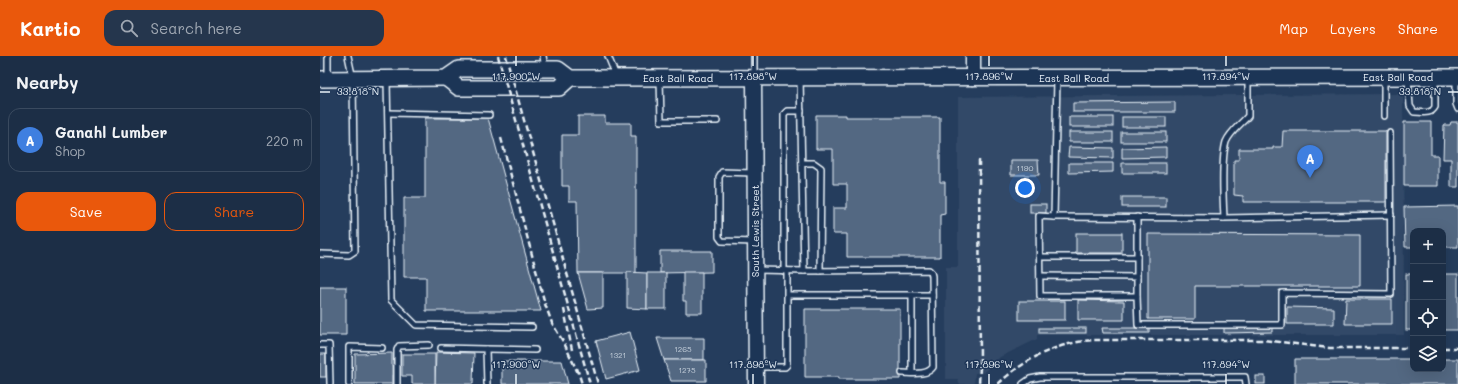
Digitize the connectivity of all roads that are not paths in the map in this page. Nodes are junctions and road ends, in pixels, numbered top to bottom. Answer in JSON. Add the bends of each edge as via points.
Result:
{"nodes":[{"id":1,"x":328,"y":56,"type":"edge"},
{"id":2,"x":348,"y":56,"type":"edge"},
{"id":3,"x":608,"y":56,"type":"edge"},
{"id":4,"x":754,"y":56,"type":"edge"},
{"id":5,"x":973,"y":56,"type":"edge"},
{"id":6,"x":544,"y":62,"type":"edge"},
{"id":7,"x":1248,"y":77,"type":"junction"},
{"id":8,"x":1384,"y":77,"type":"junction"},
{"id":9,"x":1408,"y":77,"type":"junction"},
{"id":10,"x":1435,"y":77,"type":"junction"},
{"id":11,"x":1457,"y":77,"type":"edge"},
{"id":12,"x":446,"y":78,"type":"junction"},
{"id":13,"x":570,"y":78,"type":"junction"},
{"id":14,"x":617,"y":78,"type":"junction"},
{"id":15,"x":660,"y":78,"type":"junction"},
{"id":16,"x":754,"y":78,"type":"junction"},
{"id":17,"x":800,"y":78,"type":"junction"},
{"id":18,"x":973,"y":78,"type":"junction"},
{"id":19,"x":1057,"y":78,"type":"junction"},
{"id":20,"x":324,"y":79,"type":"edge"},
{"id":21,"x":353,"y":79,"type":"junction"},
{"id":22,"x":387,"y":79,"type":"junction"},
{"id":23,"x":1458,"y":110,"type":"edge"},
{"id":24,"x":801,"y":111,"type":"junction"},
{"id":25,"x":388,"y":113,"type":"junction"},
{"id":26,"x":488,"y":115,"type":"dead end"},
{"id":27,"x":1384,"y":116,"type":"dead end"},
{"id":28,"x":717,"y":121,"type":"dead end"},
{"id":29,"x":1390,"y":133,"type":"dead end"},
{"id":30,"x":802,"y":163,"type":"junction"},
{"id":31,"x":755,"y":173,"type":"junction"},
{"id":32,"x":1391,"y":215,"type":"junction"},
{"id":33,"x":1054,"y":217,"type":"junction"},
{"id":34,"x":1137,"y":217,"type":"junction"},
{"id":35,"x":1224,"y":218,"type":"junction"},
{"id":36,"x":755,"y":242,"type":"junction"},
{"id":37,"x":320,"y":254,"type":"edge"},
{"id":38,"x":1137,"y":256,"type":"junction"},
{"id":39,"x":1040,"y":257,"type":"junction"},
{"id":40,"x":756,"y":270,"type":"junction"},
{"id":41,"x":786,"y":271,"type":"junction"},
{"id":42,"x":804,"y":271,"type":"junction"},
{"id":43,"x":820,"y":271,"type":"junction"},
{"id":44,"x":1040,"y":276,"type":"junction"},
{"id":45,"x":1137,"y":277,"type":"junction"},
{"id":46,"x":788,"y":296,"type":"junction"},
{"id":47,"x":912,"y":296,"type":"junction"},
{"id":48,"x":932,"y":296,"type":"junction"},
{"id":49,"x":1137,"y":296,"type":"junction"},
{"id":50,"x":532,"y":326,"type":"dead end"},
{"id":51,"x":320,"y":345,"type":"edge"},
{"id":52,"x":429,"y":345,"type":"dead end"},
{"id":53,"x":382,"y":348,"type":"dead end"},
{"id":54,"x":441,"y":348,"type":"dead end"},
{"id":55,"x":486,"y":349,"type":"junction"},
{"id":56,"x":534,"y":350,"type":"dead end"},
{"id":57,"x":756,"y":367,"type":"junction"},
{"id":58,"x":902,"y":373,"type":"dead end"},
{"id":59,"x":912,"y":373,"type":"junction"},
{"id":60,"x":330,"y":384,"type":"edge"},
{"id":61,"x":349,"y":384,"type":"edge"},
{"id":62,"x":397,"y":384,"type":"edge"},
{"id":63,"x":487,"y":384,"type":"edge"},
{"id":64,"x":756,"y":384,"type":"edge"},
{"id":65,"x":1023,"y":384,"type":"edge"},
{"id":66,"x":1246,"y":384,"type":"edge"}],
"edges":[{"from":1,"to":20,"type":"lane"},
{"from":2,"to":21,"type":"lane"},
{"from":3,"to":14,"type":"lane"},
{"from":4,"to":16,"type":"lane"},
{"from":5,"to":18,"type":"main road"},
{"from":6,"to":12,"type":"main road","name":"East Ball Road","via":[[459,69]]},
{"from":6,"to":13,"type":"main road","name":"East Ball Road"},
{"from":7,"to":8,"type":"main road","name":"East Ball Road"},
{"from":7,"to":19,"type":"main road","name":"East Ball Road"},
{"from":7,"to":35,"type":"lane","via":[[1248,116],[1226,142]]},
{"from":8,"to":9,"type":"main road","name":"East Ball Road"},
{"from":8,"to":27,"type":"lane"},
{"from":9,"to":10,"type":"main road","name":"East Ball Road"},
{"from":9,"to":10,"type":"lane","via":[[1410,106],[1414,112],[1434,110]]},
{"from":10,"to":11,"type":"main road","name":"East Ball Road"},
{"from":11,"to":23,"type":"lane"},
{"from":12,"to":13,"type":"main road","via":[[459,88],[560,88]]},
{"from":12,"to":22,"type":"main road","name":"East Ball Road"},
{"from":13,"to":14,"type":"main road","name":"East Ball Road"},
{"from":14,"to":15,"type":"main road","name":"East Ball Road"},
{"from":15,"to":16,"type":"main road","name":"East Ball Road"},
{"from":15,"to":28,"type":"lane","via":[[661,122]]},
{"from":16,"to":17,"type":"main road","name":"East Ball Road"},
{"from":16,"to":31,"type":"main road","name":"South Lewis Street"},
{"from":17,"to":18,"type":"main road","name":"East Ball Road"},
{"from":17,"to":24,"type":"lane"},
{"from":18,"to":19,"type":"main road","name":"East Ball Road"},
{"from":19,"to":33,"type":"lane"},
{"from":20,"to":21,"type":"main road","name":"East Ball Road"},
{"from":21,"to":22,"type":"main road","name":"East Ball Road"},
{"from":21,"to":37,"type":"lane","via":[[355,251],[349,255]]},
{"from":22,"to":25,"type":"lane"},
{"from":24,"to":30,"type":"lane"},
{"from":24,"to":41,"type":"lane","via":[[786,111],[784,114]]},
{"from":25,"to":26,"type":"lane"},
{"from":25,"to":50,"type":"lane","via":[[391,300],[416,325]]},
{"from":29,"to":32,"type":"lane"},
{"from":30,"to":42,"type":"lane"},
{"from":30,"to":43,"type":"lane","via":[[814,163],[821,168]]},
{"from":31,"to":36,"type":"main road","name":"South Lewis Street"},
{"from":31,"to":36,"type":"lane","via":[[722,172],[719,177],[719,237],[722,241]]},
{"from":32,"to":35,"type":"lane"},
{"from":32,"to":49,"type":"lane","via":[[1391,294],[1282,293],[1282,325],[1138,325]]},
{"from":33,"to":34,"type":"lane"},
{"from":33,"to":39,"type":"lane","via":[[1040,216]]},
{"from":34,"to":35,"type":"lane"},
{"from":34,"to":38,"type":"lane"},
{"from":36,"to":40,"type":"main road","name":"South Lewis Street"},
{"from":38,"to":39,"type":"lane"},
{"from":38,"to":45,"type":"lane"},
{"from":39,"to":44,"type":"lane"},
{"from":40,"to":41,"type":"lane"},
{"from":40,"to":57,"type":"main road","name":"South Lewis Street"},
{"from":41,"to":42,"type":"lane"},
{"from":41,"to":46,"type":"lane"},
{"from":42,"to":43,"type":"lane"},
{"from":43,"to":48,"type":"lane","via":[[929,270],[932,276]]},
{"from":44,"to":45,"type":"lane"},
{"from":44,"to":49,"type":"lane","via":[[1040,296]]},
{"from":45,"to":49,"type":"lane"},
{"from":46,"to":47,"type":"lane"},
{"from":46,"to":57,"type":"lane","via":[[787,365]]},
{"from":47,"to":48,"type":"lane"},
{"from":47,"to":59,"type":"lane"},
{"from":48,"to":59,"type":"lane","via":[[933,367],[925,373]]},
{"from":51,"to":60,"type":"lane","via":[[330,345]]},
{"from":52,"to":62,"type":"lane","via":[[398,346]]},
{"from":53,"to":61,"type":"lane","via":[[349,347]]},
{"from":54,"to":55,"type":"lane"},
{"from":55,"to":56,"type":"lane"},
{"from":55,"to":63,"type":"lane"},
{"from":57,"to":64,"type":"main road","name":"South Lewis Street"},
{"from":58,"to":59,"type":"lane"},
{"from":65,"to":66,"type":"lane","via":[[1040,377],[1246,377]]}]}
